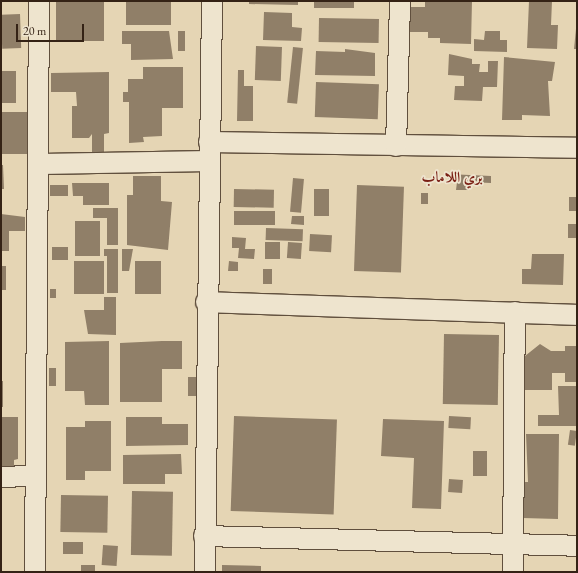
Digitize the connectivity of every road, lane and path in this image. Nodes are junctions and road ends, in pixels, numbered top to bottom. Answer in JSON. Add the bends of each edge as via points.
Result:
{"nodes":[{"id":1,"x":39,"y":1,"type":"edge"},
{"id":2,"x":212,"y":1,"type":"edge"},
{"id":3,"x":400,"y":1,"type":"edge"},
{"id":4,"x":396,"y":146,"type":"junction"},
{"id":5,"x":577,"y":148,"type":"edge"},
{"id":6,"x":209,"y":151,"type":"junction"},
{"id":7,"x":41,"y":164,"type":"junction"},
{"id":8,"x":206,"y":302,"type":"junction"},
{"id":9,"x":516,"y":312,"type":"junction"},
{"id":10,"x":577,"y":315,"type":"edge"},
{"id":11,"x":1,"y":476,"type":"edge"},
{"id":12,"x":33,"y":476,"type":"junction"},
{"id":13,"x":204,"y":536,"type":"junction"},
{"id":14,"x":512,"y":543,"type":"junction"},
{"id":15,"x":577,"y":546,"type":"edge"},
{"id":16,"x":35,"y":572,"type":"edge"},
{"id":17,"x":205,"y":572,"type":"edge"},
{"id":18,"x":513,"y":572,"type":"edge"}],
"edges":[{"from":1,"to":7,"type":"street"},
{"from":2,"to":6,"type":"street"},
{"from":3,"to":4,"type":"street"},
{"from":4,"to":5,"type":"street"},
{"from":4,"to":6,"type":"street"},
{"from":6,"to":7,"type":"street"},
{"from":6,"to":8,"type":"street"},
{"from":7,"to":12,"type":"street"},
{"from":8,"to":9,"type":"street"},
{"from":8,"to":13,"type":"street"},
{"from":9,"to":10,"type":"street"},
{"from":9,"to":14,"type":"street"},
{"from":11,"to":12,"type":"street"},
{"from":12,"to":16,"type":"street"},
{"from":13,"to":14,"type":"street"},
{"from":13,"to":17,"type":"street"},
{"from":14,"to":15,"type":"street"},
{"from":14,"to":18,"type":"street"}]}
